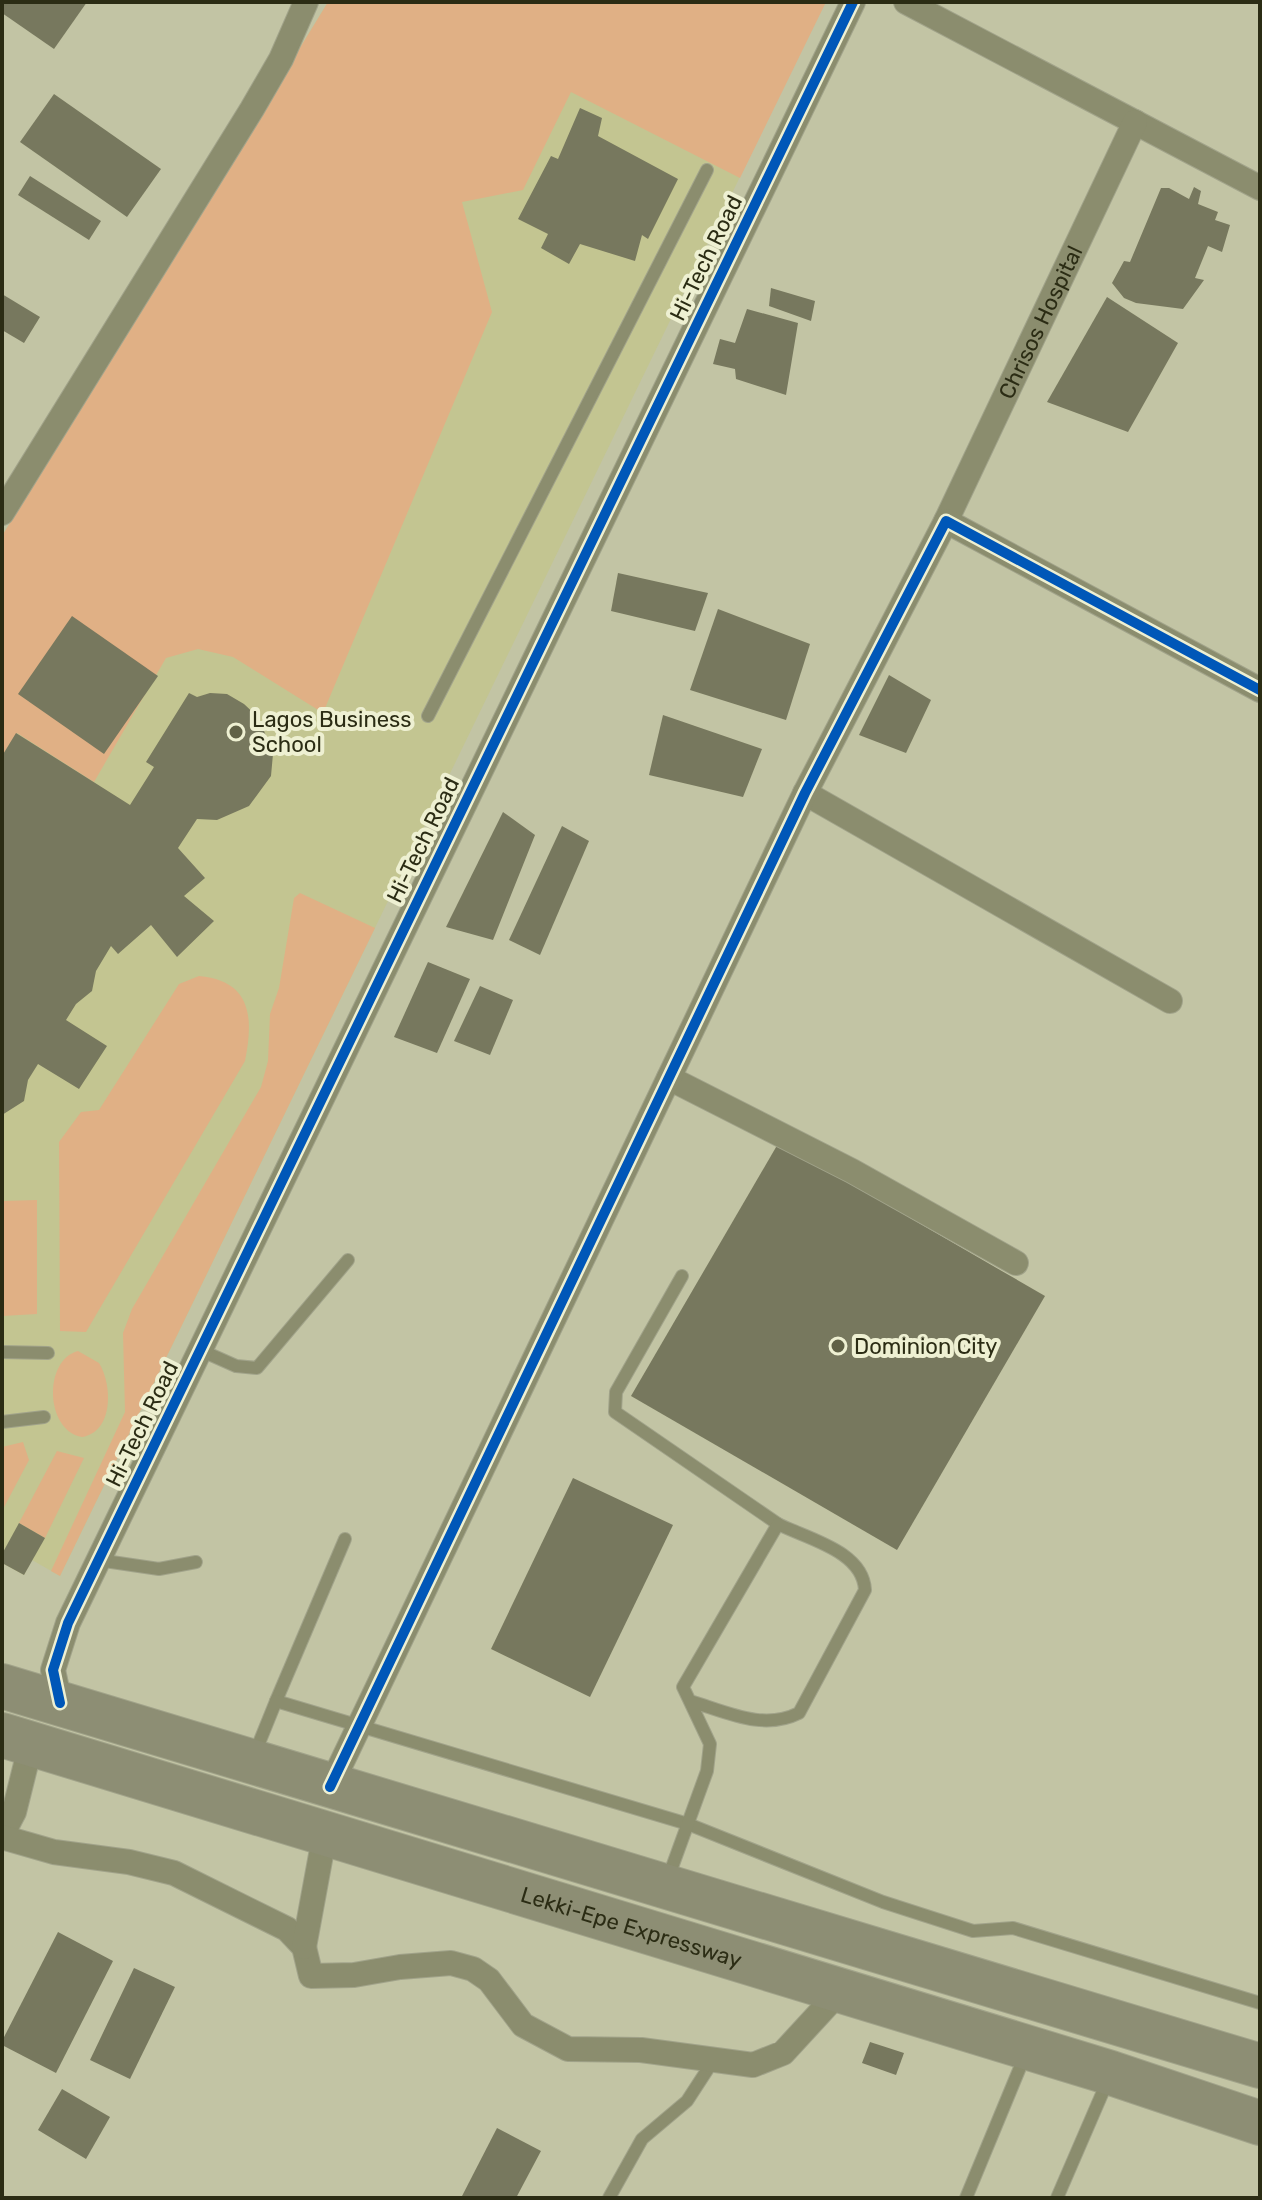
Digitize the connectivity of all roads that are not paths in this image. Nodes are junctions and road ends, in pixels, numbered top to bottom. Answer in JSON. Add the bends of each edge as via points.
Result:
{"nodes":[{"id":1,"x":306,"y":2,"type":"edge"},
{"id":2,"x":853,"y":2,"type":"edge"},
{"id":3,"x":906,"y":2,"type":"edge"},
{"id":4,"x":1135,"y":122,"type":"junction"},
{"id":5,"x":707,"y":170,"type":"dead end"},
{"id":6,"x":1260,"y":188,"type":"edge"},
{"id":7,"x":2,"y":513,"type":"edge"},
{"id":8,"x":946,"y":521,"type":"junction"},
{"id":9,"x":1260,"y":690,"type":"edge"},
{"id":10,"x":428,"y":716,"type":"dead end"},
{"id":11,"x":805,"y":793,"type":"junction"},
{"id":12,"x":1170,"y":1001,"type":"dead end"},
{"id":13,"x":669,"y":1078,"type":"junction"},
{"id":14,"x":348,"y":1260,"type":"dead end"},
{"id":15,"x":1016,"y":1263,"type":"dead end"},
{"id":16,"x":682,"y":1276,"type":"dead end"},
{"id":17,"x":200,"y":1350,"type":"junction"},
{"id":18,"x":2,"y":1352,"type":"edge"},
{"id":19,"x":48,"y":1353,"type":"dead end"},
{"id":20,"x":44,"y":1417,"type":"dead end"},
{"id":21,"x":2,"y":1422,"type":"edge"},
{"id":22,"x":778,"y":1524,"type":"junction"},
{"id":23,"x":345,"y":1539,"type":"dead end"},
{"id":24,"x":98,"y":1560,"type":"junction"},
{"id":25,"x":196,"y":1562,"type":"dead end"},
{"id":26,"x":2,"y":1686,"type":"edge"},
{"id":27,"x":276,"y":1701,"type":"junction"},
{"id":28,"x":690,"y":1701,"type":"junction"},
{"id":29,"x":60,"y":1703,"type":"junction"},
{"id":30,"x":358,"y":1724,"type":"junction"},
{"id":31,"x":16,"y":1740,"type":"edge"},
{"id":32,"x":252,"y":1763,"type":"junction"},
{"id":33,"x":330,"y":1787,"type":"junction"},
{"id":34,"x":688,"y":1824,"type":"junction"},
{"id":35,"x":325,"y":1833,"type":"junction"},
{"id":36,"x":2,"y":1835,"type":"edge"},
{"id":37,"x":665,"y":1888,"type":"junction"},
{"id":38,"x":304,"y":1947,"type":"junction"},
{"id":39,"x":841,"y":1990,"type":"junction"},
{"id":40,"x":1260,"y":2003,"type":"edge"},
{"id":41,"x":1029,"y":2048,"type":"junction"},
{"id":42,"x":713,"y":2061,"type":"junction"},
{"id":43,"x":1260,"y":2066,"type":"edge"},
{"id":44,"x":1111,"y":2073,"type":"junction"},
{"id":45,"x":1260,"y":2123,"type":"edge"},
{"id":46,"x":609,"y":2198,"type":"edge"},
{"id":47,"x":966,"y":2198,"type":"edge"},
{"id":48,"x":1057,"y":2198,"type":"edge"}],
"edges":[{"from":1,"to":7,"type":"street","via":[[252,109]]},
{"from":2,"to":17,"type":"street","name":"Hi-Tech Road"},
{"from":3,"to":4,"type":"street"},
{"from":4,"to":6,"type":"street"},
{"from":4,"to":8,"type":"street","name":"Chrisos Hospital"},
{"from":5,"to":10,"type":"lane"},
{"from":8,"to":9,"type":"street"},
{"from":8,"to":11,"type":"street","name":"Chrisos Hospital"},
{"from":11,"to":12,"type":"street"},
{"from":11,"to":13,"type":"street","name":"Chrisos Hospital"},
{"from":13,"to":15,"type":"street","via":[[852,1171]]},
{"from":13,"to":30,"type":"street","name":"Chrisos Hospital"},
{"from":14,"to":17,"type":"lane","via":[[257,1368],[236,1366]]},
{"from":16,"to":22,"type":"lane","via":[[616,1392],[615,1412]]},
{"from":17,"to":24,"type":"street","name":"Hi-Tech Road"},
{"from":18,"to":19,"type":"lane"},
{"from":20,"to":21,"type":"lane"},
{"from":22,"to":28,"type":"lane","via":[[683,1687]]},
{"from":22,"to":28,"type":"lane","via":[[853,1561],[864,1575],[865,1590],[799,1713],[765,1723]]},
{"from":23,"to":27,"type":"lane"},
{"from":24,"to":25,"type":"lane","via":[[159,1569]]},
{"from":24,"to":29,"type":"street","name":"Hi-Tech Road","via":[[53,1670]]},
{"from":26,"to":29,"type":"highway","name":"Lekki-Epe Expressway"},
{"from":27,"to":30,"type":"lane"},
{"from":27,"to":32,"type":"lane"},
{"from":28,"to":34,"type":"lane","via":[[710,1744],[707,1771]]},
{"from":29,"to":32,"type":"highway","name":"Lekki-Epe Expressway"},
{"from":30,"to":33,"type":"street","name":"Chrisos Hospital"},
{"from":30,"to":34,"type":"lane"},
{"from":31,"to":35,"type":"highway","name":"Lekki-Epe Expressway"},
{"from":31,"to":36,"type":"street","via":[[14,1812]]},
{"from":32,"to":33,"type":"highway","name":"Lekki-Epe Expressway"},
{"from":33,"to":37,"type":"highway","name":"Lekki-Epe Expressway"},
{"from":34,"to":37,"type":"lane"},
{"from":34,"to":40,"type":"lane","via":[[883,1902],[973,1931],[1013,1928]]},
{"from":35,"to":38,"type":"street"},
{"from":35,"to":39,"type":"highway","name":"Lekki-Epe Expressway"},
{"from":36,"to":38,"type":"street","via":[[54,1852],[174,1873],[287,1929]]},
{"from":37,"to":43,"type":"highway","name":"Lekki-Epe Expressway"},
{"from":38,"to":42,"type":"street","via":[[311,1976],[451,1963],[473,1969],[489,1980],[523,2025],[568,2049],[641,2050]]},
{"from":39,"to":41,"type":"highway","name":"Lekki-Epe Expressway"},
{"from":39,"to":42,"type":"street","via":[[783,2053],[753,2065]]},
{"from":41,"to":44,"type":"highway","name":"Lekki-Epe Expressway"},
{"from":41,"to":47,"type":"lane"},
{"from":42,"to":46,"type":"lane","via":[[687,2101],[642,2139]]},
{"from":44,"to":45,"type":"highway","name":"Lekki-Epe Expressway"},
{"from":44,"to":48,"type":"lane"}]}
